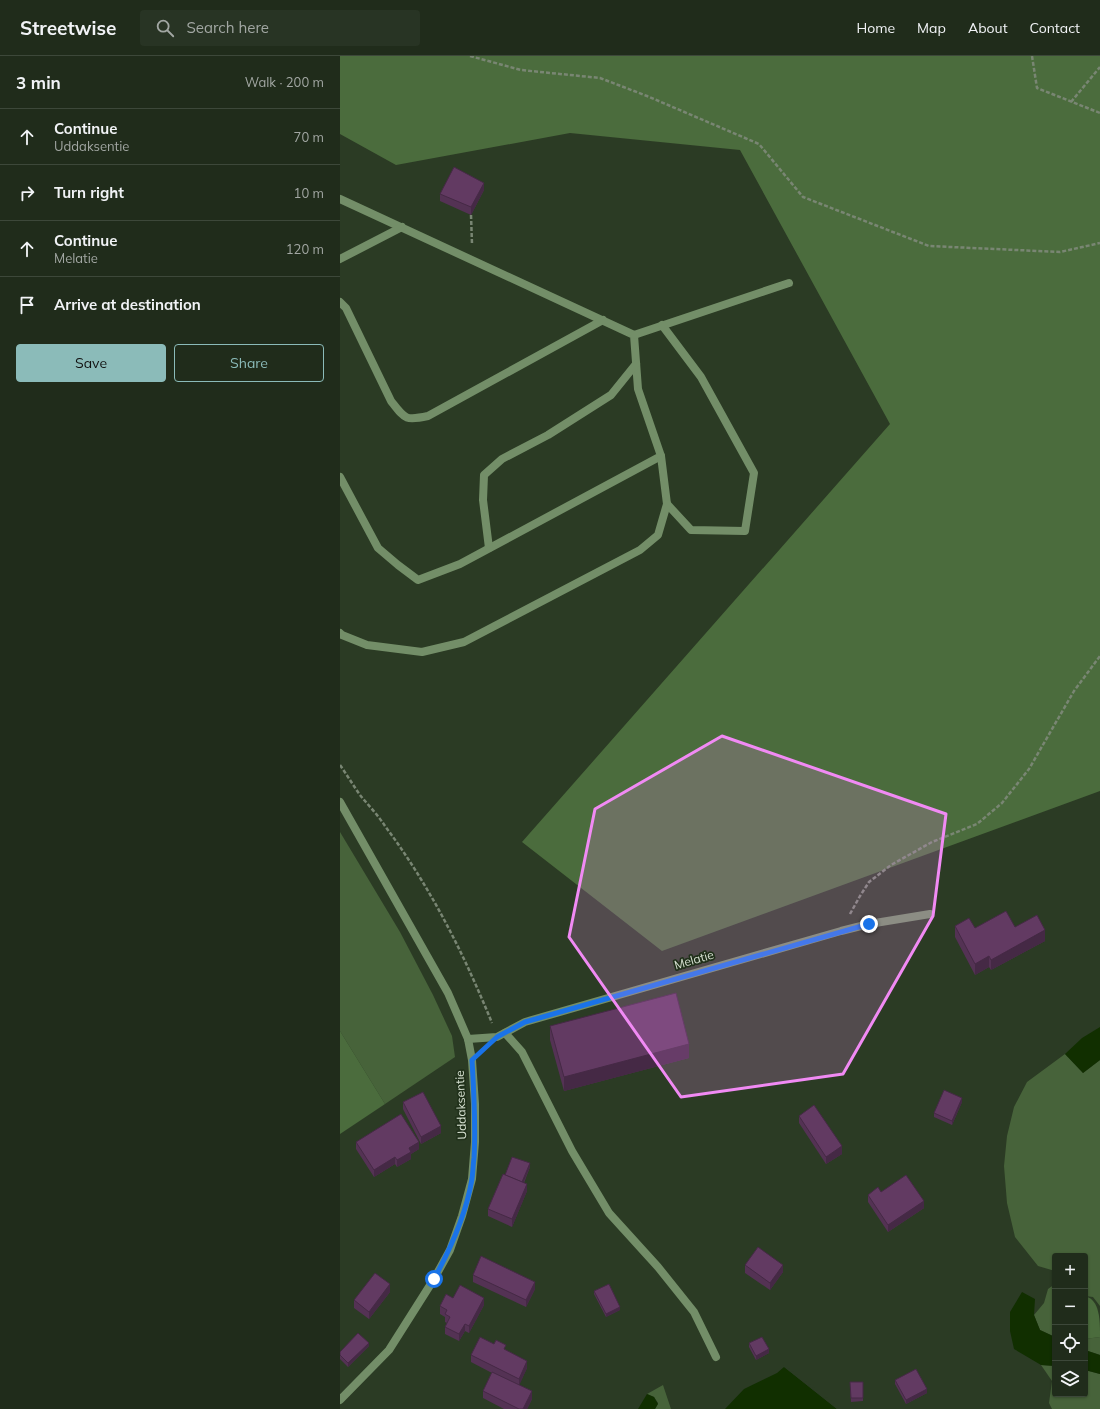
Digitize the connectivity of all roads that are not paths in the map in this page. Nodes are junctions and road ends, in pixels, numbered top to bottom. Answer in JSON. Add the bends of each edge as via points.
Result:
{"nodes":[{"id":1,"x":340,"y":199,"type":"edge"},
{"id":2,"x":402,"y":227,"type":"junction"},
{"id":3,"x":340,"y":259,"type":"edge"},
{"id":4,"x":789,"y":283,"type":"dead end"},
{"id":5,"x":340,"y":302,"type":"edge"},
{"id":6,"x":603,"y":320,"type":"junction"},
{"id":7,"x":662,"y":325,"type":"junction"},
{"id":8,"x":634,"y":335,"type":"junction"},
{"id":9,"x":636,"y":364,"type":"junction"},
{"id":10,"x":661,"y":456,"type":"junction"},
{"id":11,"x":340,"y":477,"type":"edge"},
{"id":12,"x":667,"y":504,"type":"junction"},
{"id":13,"x":489,"y":548,"type":"junction"},
{"id":14,"x":340,"y":633,"type":"edge"},
{"id":15,"x":340,"y":802,"type":"edge"},
{"id":16,"x":930,"y":914,"type":"dead end"},
{"id":17,"x":505,"y":1032,"type":"junction"},
{"id":18,"x":468,"y":1039,"type":"junction"},
{"id":19,"x":716,"y":1356,"type":"dead end"},
{"id":20,"x":340,"y":1400,"type":"edge"}],
"edges":[{"from":1,"to":2,"type":"street"},
{"from":2,"to":3,"type":"street"},
{"from":2,"to":6,"type":"street"},
{"from":4,"to":7,"type":"street"},
{"from":5,"to":6,"type":"street","via":[[346,308],[391,401],[402,414],[412,419],[428,416]]},
{"from":6,"to":8,"type":"street"},
{"from":7,"to":8,"type":"street"},
{"from":7,"to":12,"type":"street","via":[[701,377],[754,472],[745,531],[692,530]]},
{"from":8,"to":9,"type":"street"},
{"from":9,"to":10,"type":"street","via":[[638,389]]},
{"from":9,"to":13,"type":"street","via":[[611,395],[548,435],[502,459],[484,475],[483,500]]},
{"from":10,"to":12,"type":"street"},
{"from":10,"to":13,"type":"street"},
{"from":11,"to":13,"type":"street","via":[[378,548],[418,580],[460,564]]},
{"from":12,"to":14,"type":"street","via":[[658,535],[640,550],[464,642],[422,652],[367,646]]},
{"from":15,"to":18,"type":"street","name":"Uddaksentie","via":[[448,992]]},
{"from":16,"to":17,"type":"street","name":"Melatie","via":[[841,931],[525,1022]]},
{"from":17,"to":18,"type":"street","name":"Melatie","via":[[497,1037]]},
{"from":17,"to":19,"type":"street","via":[[522,1052],[572,1151],[609,1213],[658,1267],[694,1312]]},
{"from":18,"to":20,"type":"street","name":"Uddaksentie","via":[[475,1104],[472,1179],[450,1250],[389,1350]]}]}
